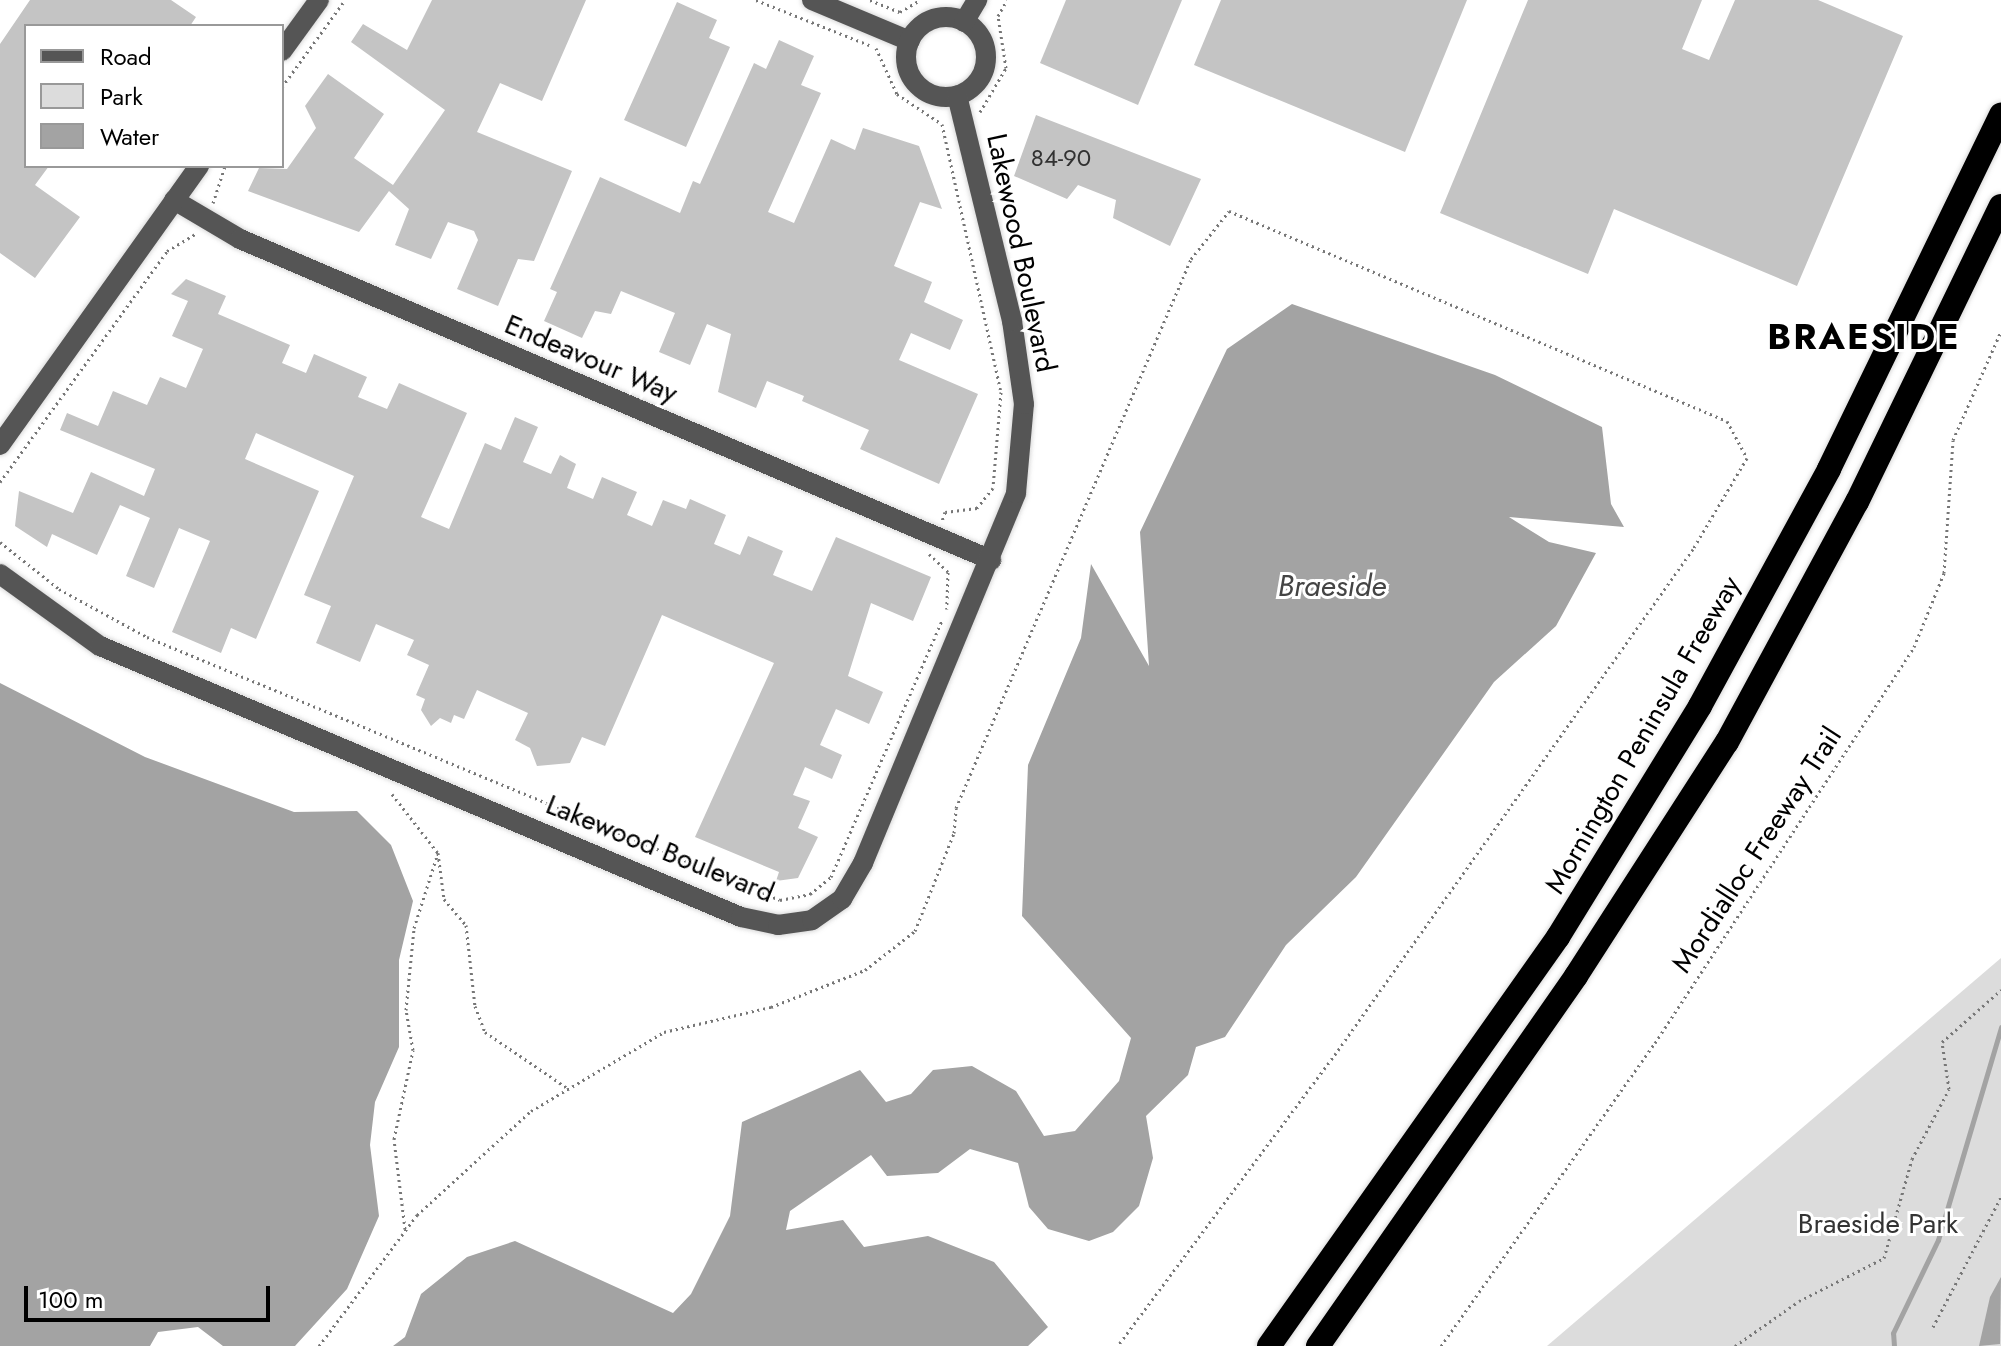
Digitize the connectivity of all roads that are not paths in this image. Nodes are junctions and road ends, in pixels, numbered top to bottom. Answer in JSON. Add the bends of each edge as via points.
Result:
{"nodes":[{"id":1,"x":319,"y":0,"type":"edge"},
{"id":2,"x":812,"y":0,"type":"edge"},
{"id":3,"x":977,"y":0,"type":"edge"},
{"id":4,"x":964,"y":22,"type":"junction"},
{"id":5,"x":910,"y":41,"type":"junction"},
{"id":6,"x":284,"y":48,"type":"edge"},
{"id":7,"x":957,"y":96,"type":"junction"},
{"id":8,"x":2001,"y":115,"type":"edge"},
{"id":9,"x":198,"y":168,"type":"edge"},
{"id":10,"x":174,"y":200,"type":"junction"},
{"id":11,"x":2001,"y":206,"type":"edge"},
{"id":12,"x":0,"y":445,"type":"edge"},
{"id":13,"x":991,"y":560,"type":"junction"},
{"id":14,"x":0,"y":574,"type":"edge"},
{"id":15,"x":1269,"y":1346,"type":"edge"},
{"id":16,"x":1318,"y":1346,"type":"edge"}],
"edges":[{"from":1,"to":6,"type":"street"},
{"from":2,"to":5,"type":"street"},
{"from":3,"to":4,"type":"street"},
{"from":4,"to":5,"type":"street","via":[[930,20]]},
{"from":4,"to":7,"type":"street","via":[[979,34],[986,59],[978,81]]},
{"from":5,"to":7,"type":"street","via":[[906,59],[913,81],[934,95]]},
{"from":7,"to":13,"type":"street","name":"Lakewood Boulevard","via":[[1012,321],[1024,404],[1016,493]]},
{"from":8,"to":15,"type":"highway","name":"Mornington Peninsula Freeway","via":[[1829,469],[1700,706],[1558,937]]},
{"from":9,"to":10,"type":"street"},
{"from":10,"to":12,"type":"street"},
{"from":10,"to":13,"type":"street","name":"Endeavour Way","via":[[204,218]]},
{"from":11,"to":16,"type":"highway","via":[[1857,502],[1727,742],[1576,976]]},
{"from":13,"to":14,"type":"street","name":"Lakewood Boulevard","via":[[863,863],[842,899],[812,920],[778,925],[741,917],[100,646]]}]}
